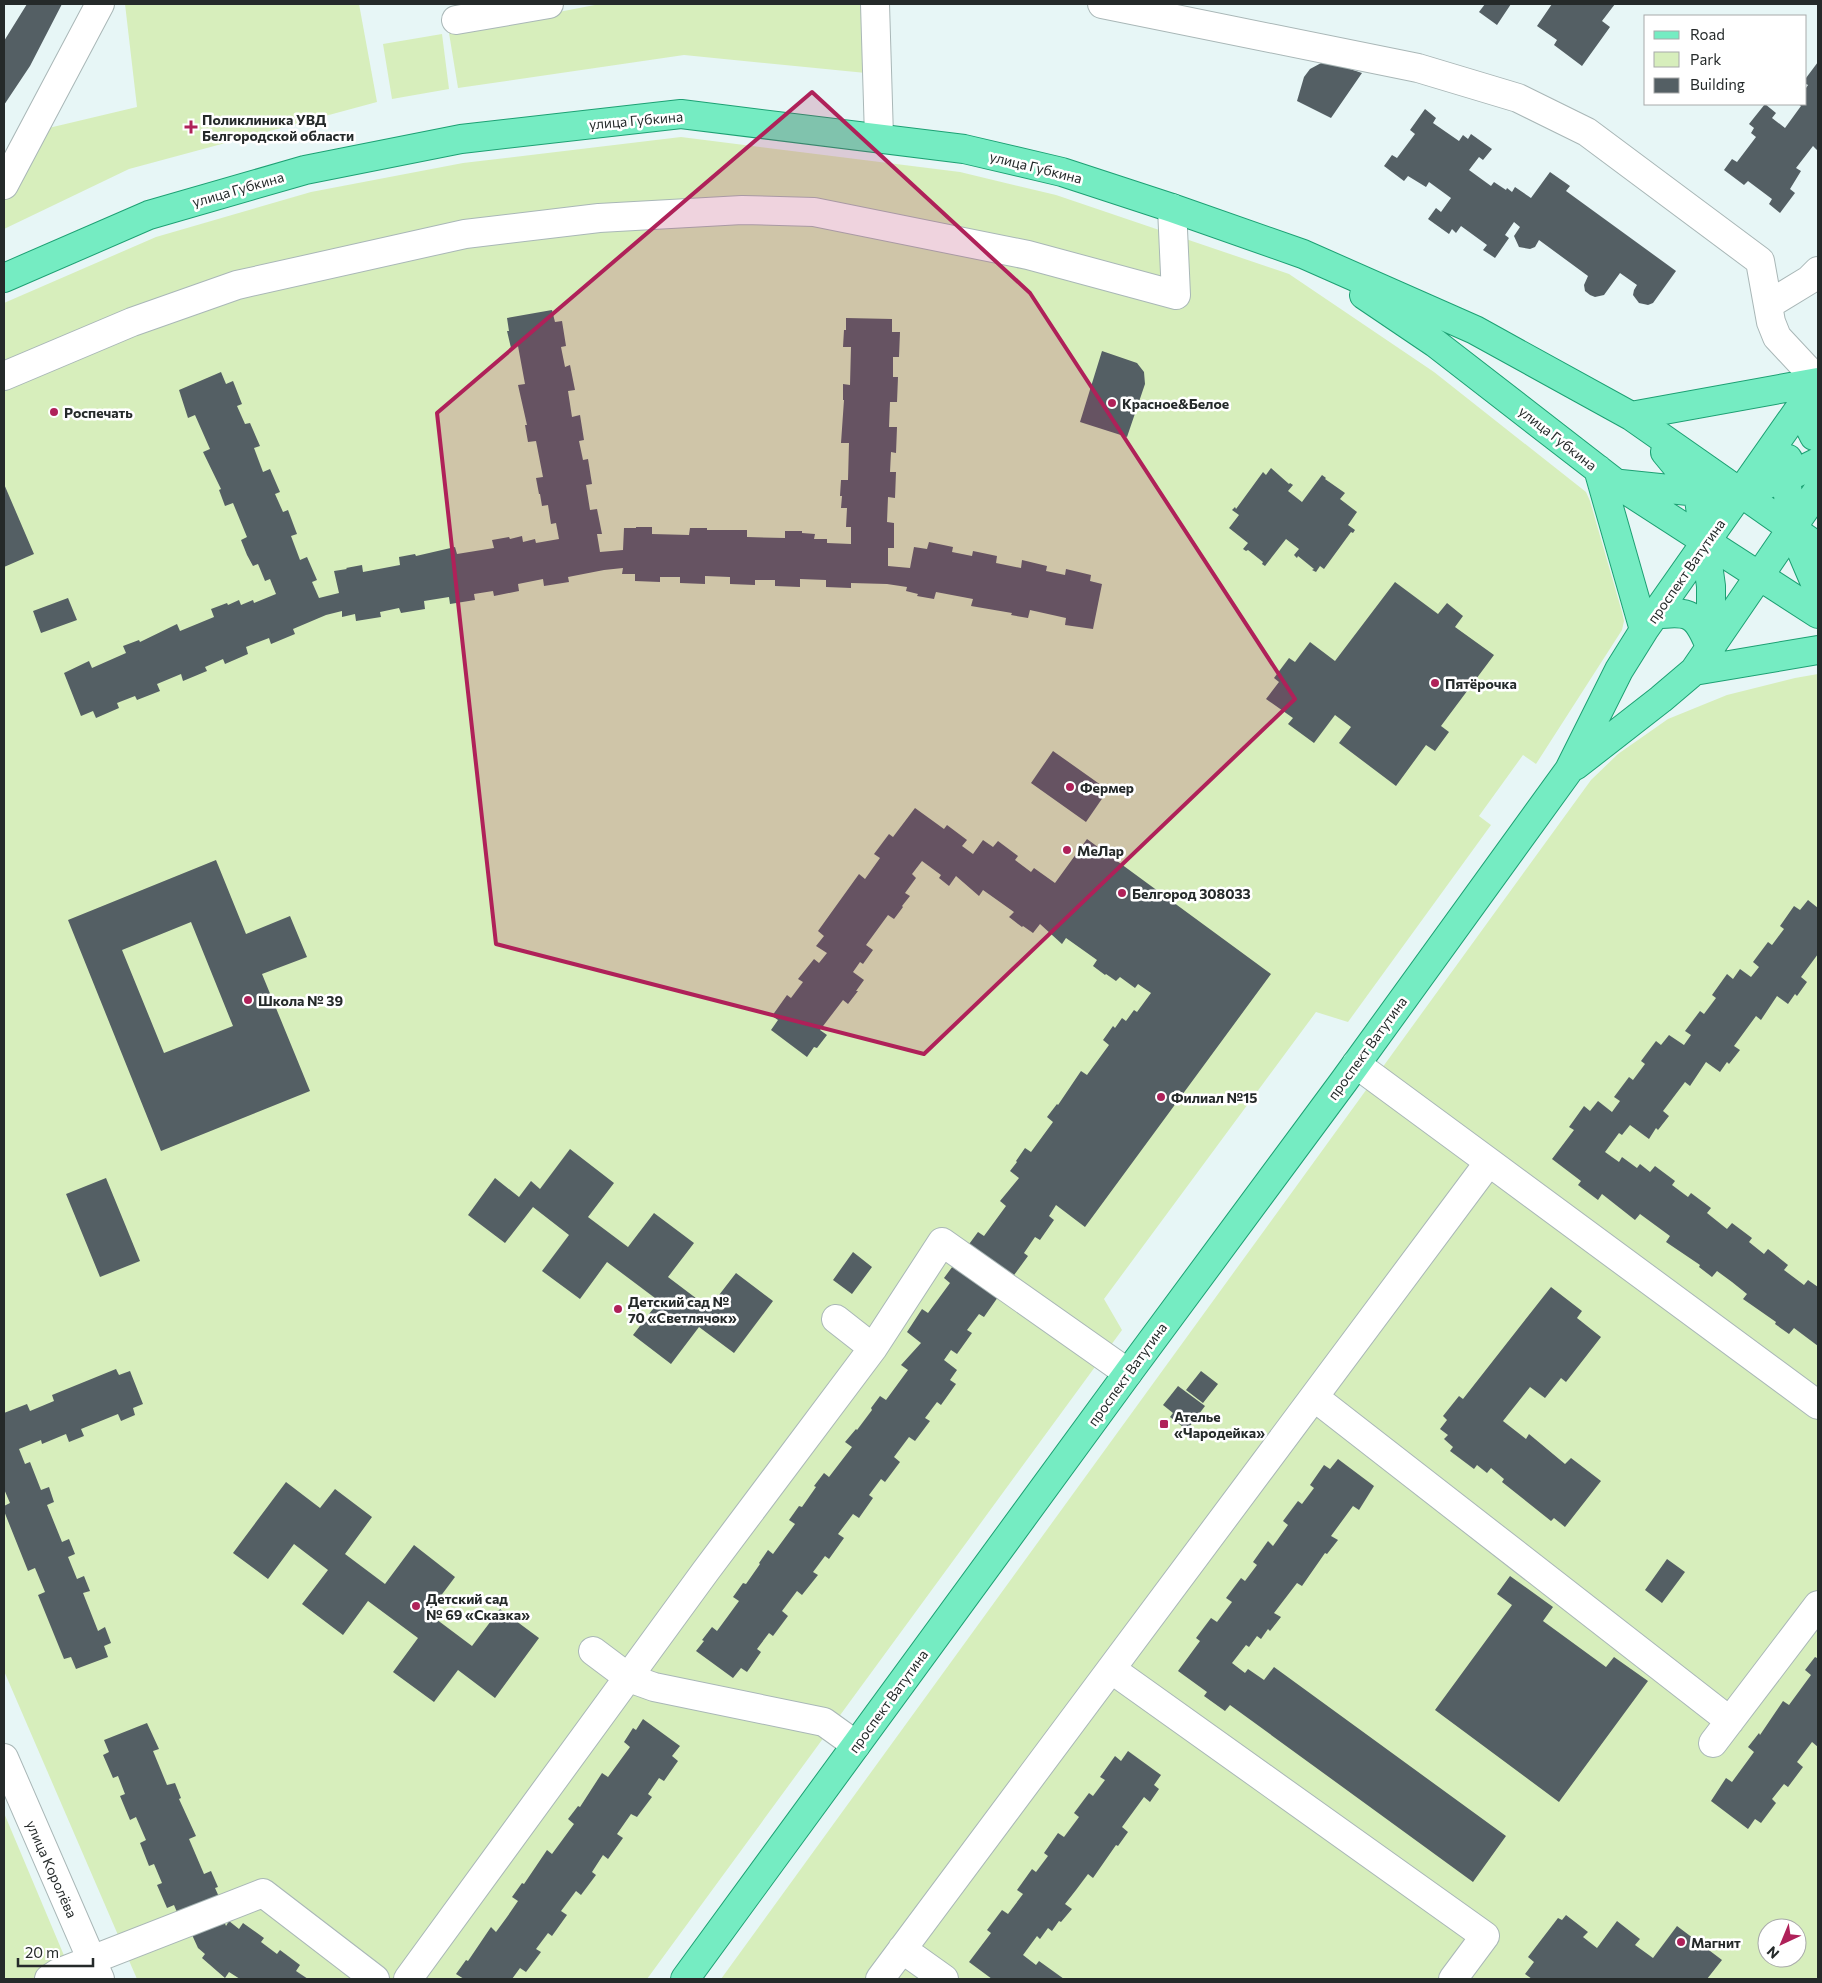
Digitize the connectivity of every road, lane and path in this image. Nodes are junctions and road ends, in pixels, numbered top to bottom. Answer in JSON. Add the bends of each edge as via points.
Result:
{"nodes":[{"id":1,"x":100,"y":4,"type":"edge"},
{"id":2,"x":548,"y":4,"type":"edge"},
{"id":3,"x":875,"y":4,"type":"edge"},
{"id":4,"x":1102,"y":4,"type":"edge"},
{"id":5,"x":456,"y":20,"type":"dead end"},
{"id":6,"x":879,"y":137,"type":"junction"},
{"id":7,"x":4,"y":185,"type":"edge"},
{"id":8,"x":1172,"y":208,"type":"junction"},
{"id":9,"x":1303,"y":254,"type":"junction"},
{"id":10,"x":1818,"y":271,"type":"edge"},
{"id":11,"x":4,"y":278,"type":"edge"},
{"id":12,"x":1768,"y":305,"type":"junction"},
{"id":13,"x":4,"y":376,"type":"edge"},
{"id":14,"x":1815,"y":386,"type":"edge"},
{"id":15,"x":1639,"y":422,"type":"junction"},
{"id":16,"x":1818,"y":438,"type":"edge"},
{"id":17,"x":1818,"y":462,"type":"edge"},
{"id":18,"x":1607,"y":476,"type":"junction"},
{"id":19,"x":1786,"y":478,"type":"junction"},
{"id":20,"x":1818,"y":490,"type":"edge"},
{"id":21,"x":1698,"y":492,"type":"junction"},
{"id":22,"x":1740,"y":493,"type":"junction"},
{"id":23,"x":1818,"y":516,"type":"edge"},
{"id":24,"x":1792,"y":529,"type":"junction"},
{"id":25,"x":1706,"y":542,"type":"junction"},
{"id":26,"x":1818,"y":547,"type":"edge"},
{"id":27,"x":1760,"y":577,"type":"junction"},
{"id":28,"x":1816,"y":579,"type":"edge"},
{"id":29,"x":1711,"y":586,"type":"junction"},
{"id":30,"x":1818,"y":614,"type":"edge"},
{"id":31,"x":1649,"y":623,"type":"junction"},
{"id":32,"x":1711,"y":649,"type":"junction"},
{"id":33,"x":1818,"y":650,"type":"edge"},
{"id":34,"x":1694,"y":671,"type":"junction"},
{"id":35,"x":1570,"y":770,"type":"junction"},
{"id":36,"x":1356,"y":1064,"type":"junction"},
{"id":37,"x":1489,"y":1162,"type":"junction"},
{"id":38,"x":836,"y":1319,"type":"dead end"},
{"id":39,"x":872,"y":1348,"type":"junction"},
{"id":40,"x":1128,"y":1373,"type":"junction"},
{"id":41,"x":1314,"y":1397,"type":"junction"},
{"id":42,"x":1818,"y":1405,"type":"edge"},
{"id":43,"x":1818,"y":1605,"type":"edge"},
{"id":44,"x":593,"y":1651,"type":"dead end"},
{"id":45,"x":1111,"y":1669,"type":"junction"},
{"id":46,"x":629,"y":1678,"type":"junction"},
{"id":47,"x":1730,"y":1720,"type":"junction"},
{"id":48,"x":1713,"y":1743,"type":"dead end"},
{"id":49,"x":856,"y":1744,"type":"junction"},
{"id":50,"x":4,"y":1758,"type":"edge"},
{"id":51,"x":902,"y":1949,"type":"junction"},
{"id":52,"x":96,"y":1970,"type":"edge"},
{"id":53,"x":49,"y":1979,"type":"edge"},
{"id":54,"x":375,"y":1979,"type":"edge"},
{"id":55,"x":408,"y":1979,"type":"edge"},
{"id":56,"x":685,"y":1979,"type":"edge"},
{"id":57,"x":880,"y":1979,"type":"edge"},
{"id":58,"x":944,"y":1979,"type":"edge"},
{"id":59,"x":1454,"y":1979,"type":"edge"}],
"edges":[{"from":1,"to":7,"type":"street"},
{"from":2,"to":5,"type":"street"},
{"from":3,"to":6,"type":"street"},
{"from":4,"to":12,"type":"street","via":[[1418,68],[1518,98],[1587,132],[1760,261]]},
{"from":6,"to":8,"type":"main road","name":"улица Губкина","via":[[964,149],[1062,172]]},
{"from":6,"to":11,"type":"main road","name":"улица Губкина","via":[[681,114],[461,139],[305,170],[149,215]]},
{"from":8,"to":9,"type":"main road","name":"улица Губкина"},
{"from":8,"to":13,"type":"street","via":[[1176,294],[1028,255],[814,212],[742,210],[598,218],[465,234],[237,285],[132,322]]},
{"from":9,"to":15,"type":"main road","name":"улица Губкина","via":[[1474,330]]},
{"from":9,"to":18,"type":"main road","name":"улица Губкина","via":[[1435,343]]},
{"from":10,"to":12,"type":"street"},
{"from":12,"to":14,"type":"street","via":[[1777,337]]},
{"from":14,"to":15,"type":"main road"},
{"from":14,"to":16,"type":"main road","via":[[1807,422]]},
{"from":14,"to":19,"type":"main road","via":[[1790,431]]},
{"from":14,"to":22,"type":"main road","name":"проспект Ватутина"},
{"from":15,"to":18,"type":"main road","via":[[1654,453],[1650,469],[1636,478]]},
{"from":15,"to":21,"type":"main road"},
{"from":15,"to":22,"type":"main road","name":"улица Губкина"},
{"from":17,"to":19,"type":"main road"},
{"from":18,"to":21,"type":"main road"},
{"from":18,"to":25,"type":"main road","name":"улица Губкина"},
{"from":18,"to":31,"type":"main road"},
{"from":19,"to":22,"type":"main road"},
{"from":19,"to":24,"type":"main road"},
{"from":20,"to":24,"type":"main road","name":"проспект Ватутина"},
{"from":21,"to":22,"type":"main road"},
{"from":21,"to":25,"type":"main road"},
{"from":22,"to":24,"type":"main road","name":"улица Губкина"},
{"from":22,"to":25,"type":"main road","name":"проспект Ватутина"},
{"from":23,"to":24,"type":"street"},
{"from":24,"to":26,"type":"main road","name":"улица Губкина"},
{"from":24,"to":27,"type":"main road","name":"проспект Ватутина"},
{"from":24,"to":28,"type":"main road"},
{"from":25,"to":27,"type":"main road","name":"улица Губкина"},
{"from":25,"to":29,"type":"main road"},
{"from":25,"to":31,"type":"main road","name":"проспект Ватутина"},
{"from":27,"to":28,"type":"main road"},
{"from":27,"to":29,"type":"main road"},
{"from":27,"to":30,"type":"main road","name":"улица Губкина"},
{"from":27,"to":32,"type":"main road","name":"проспект Ватутина"},
{"from":29,"to":31,"type":"main road"},
{"from":29,"to":32,"type":"main road"},
{"from":31,"to":32,"type":"main road","via":[[1674,612],[1690,615],[1702,627]]},
{"from":31,"to":35,"type":"main road","name":"проспект Ватутина","via":[[1619,670]]},
{"from":32,"to":34,"type":"main road","name":"проспект Ватутина"},
{"from":33,"to":34,"type":"main road"},
{"from":34,"to":35,"type":"main road","name":"проспект Ватутина"},
{"from":35,"to":36,"type":"main road","name":"проспект Ватутина"},
{"from":36,"to":37,"type":"street"},
{"from":36,"to":40,"type":"main road","name":"проспект Ватутина"},
{"from":37,"to":41,"type":"street"},
{"from":37,"to":42,"type":"street"},
{"from":38,"to":39,"type":"street"},
{"from":39,"to":40,"type":"street","via":[[942,1242]]},
{"from":39,"to":46,"type":"street"},
{"from":40,"to":49,"type":"main road","name":"проспект Ватутина"},
{"from":41,"to":45,"type":"street"},
{"from":41,"to":47,"type":"street"},
{"from":43,"to":47,"type":"street"},
{"from":44,"to":46,"type":"street"},
{"from":45,"to":51,"type":"street"},
{"from":45,"to":59,"type":"street","via":[[1485,1936]]},
{"from":46,"to":49,"type":"street","via":[[654,1687],[824,1722]]},
{"from":46,"to":55,"type":"street"},
{"from":47,"to":48,"type":"street"},
{"from":49,"to":56,"type":"main road","name":"проспект Ватутина"},
{"from":50,"to":52,"type":"street","name":"улица Королёва"},
{"from":51,"to":57,"type":"street"},
{"from":51,"to":58,"type":"street"},
{"from":52,"to":53,"type":"street","via":[[58,1973]]},
{"from":52,"to":54,"type":"street","via":[[263,1893]]}]}
